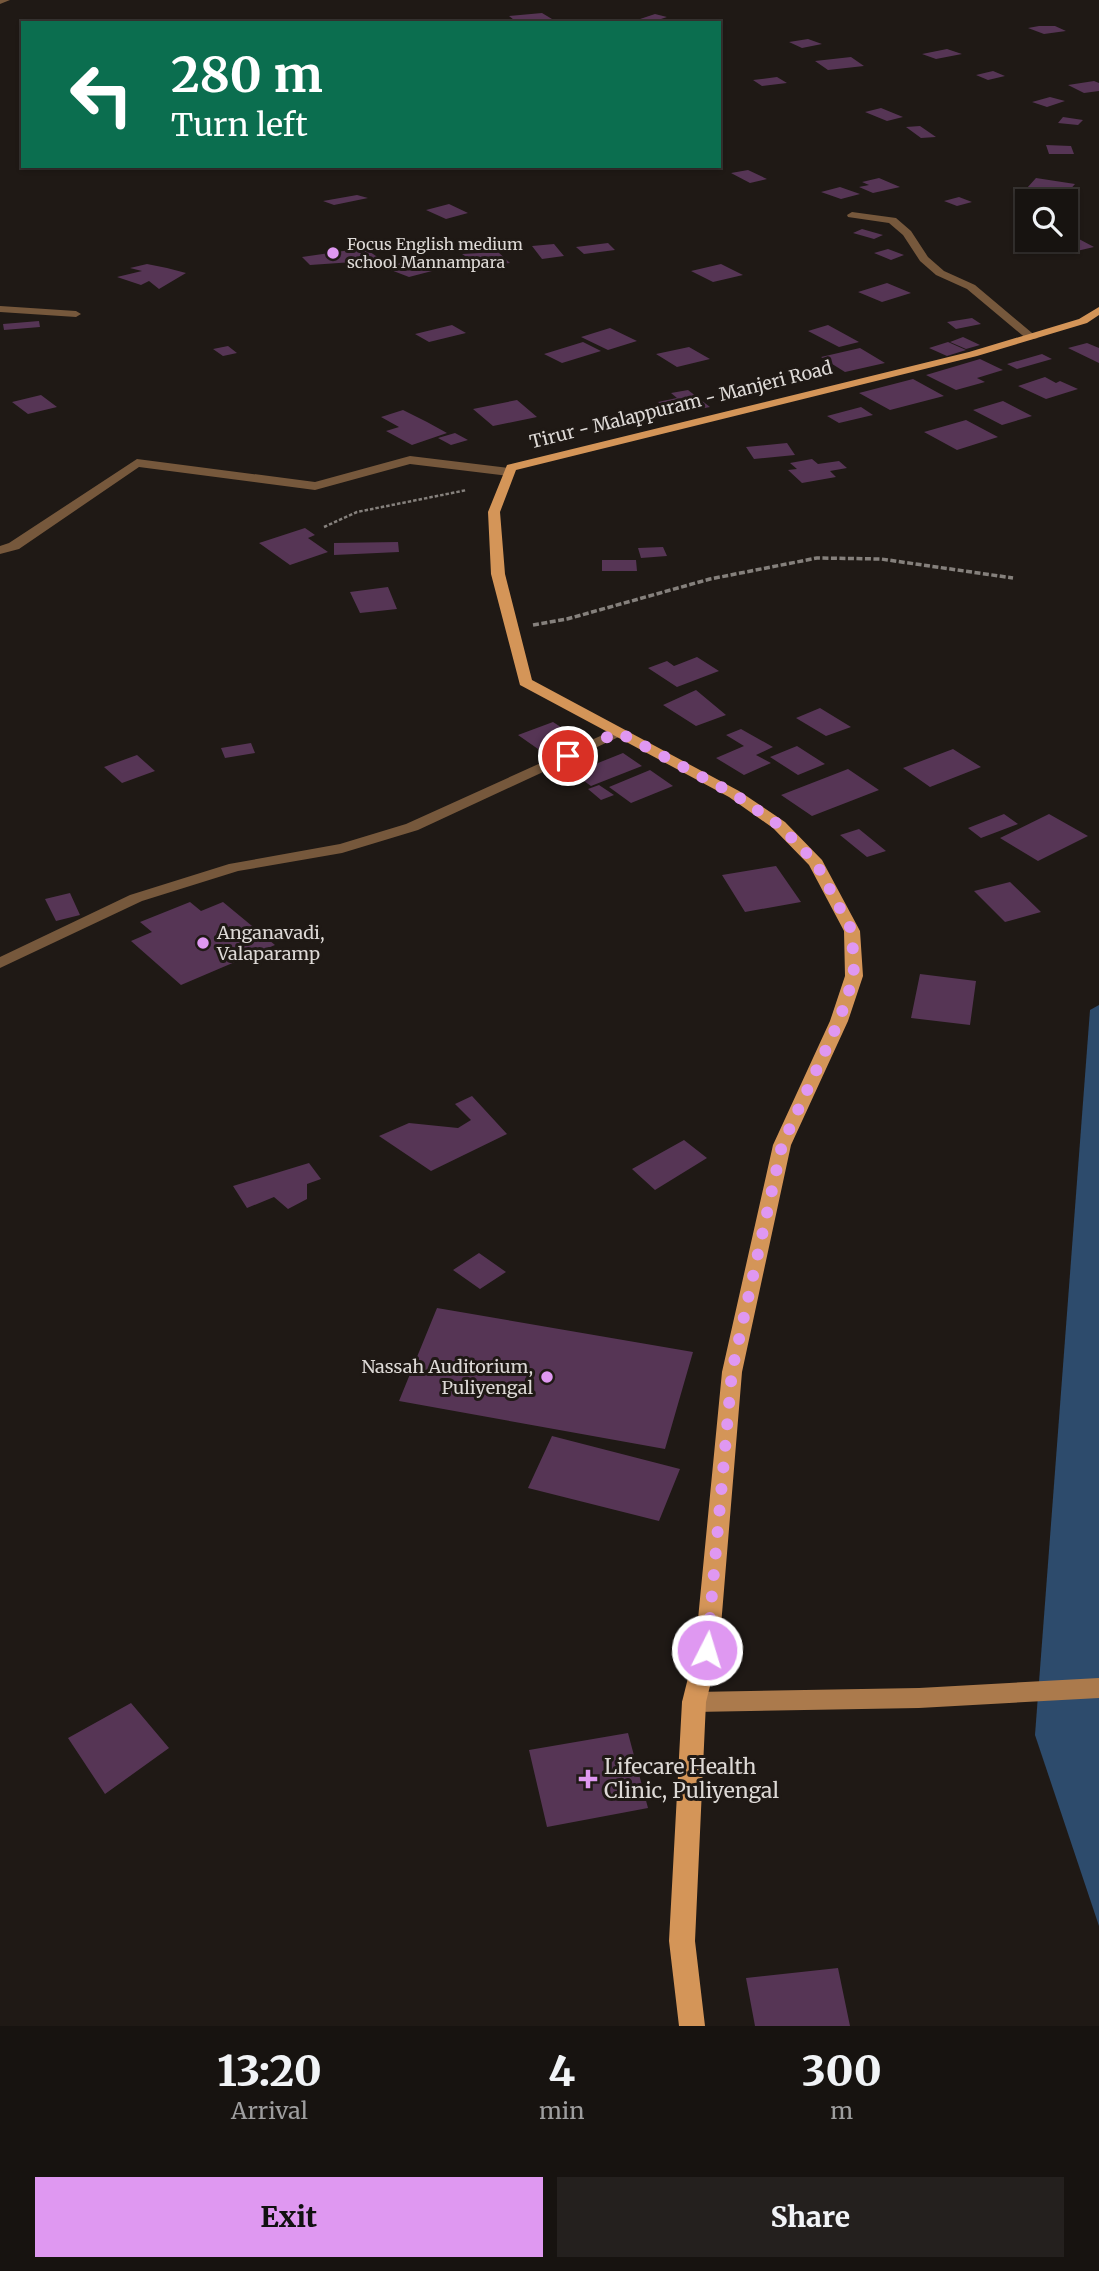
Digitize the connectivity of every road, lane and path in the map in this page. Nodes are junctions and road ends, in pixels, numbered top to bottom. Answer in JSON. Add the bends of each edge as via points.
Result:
{"nodes":[{"id":1,"x":6,"y":0,"type":"edge"},
{"id":2,"x":0,"y":2,"type":"edge"},
{"id":3,"x":852,"y":215,"type":"dead end"},
{"id":4,"x":0,"y":309,"type":"edge"},
{"id":5,"x":1099,"y":310,"type":"edge"},
{"id":6,"x":76,"y":314,"type":"dead end"},
{"id":7,"x":1032,"y":338,"type":"junction"},
{"id":8,"x":509,"y":472,"type":"junction"},
{"id":9,"x":324,"y":527,"type":"dead end"},
{"id":10,"x":0,"y":551,"type":"edge"},
{"id":11,"x":1013,"y":578,"type":"dead end"},
{"id":12,"x":512,"y":628,"type":"junction"},
{"id":13,"x":618,"y":732,"type":"junction"},
{"id":14,"x":0,"y":963,"type":"edge"},
{"id":15,"x":1099,"y":1688,"type":"edge"},
{"id":16,"x":694,"y":1702,"type":"junction"},
{"id":17,"x":692,"y":2026,"type":"edge"}],
"edges":[{"from":1,"to":2,"type":"street"},
{"from":3,"to":7,"type":"street","via":[[892,220],[932,266],[971,287]]},
{"from":4,"to":6,"type":"street"},
{"from":5,"to":7,"type":"main road","name":"Tirur - Malappuram - Manjeri Road","via":[[1083,321]]},
{"from":7,"to":8,"type":"main road","name":"Tirur - Malappuram - Manjeri Road"},
{"from":8,"to":9,"type":"path","via":[[432,500],[393,505]]},
{"from":8,"to":10,"type":"street","via":[[410,460],[315,486],[137,463]]},
{"from":8,"to":12,"type":"main road","via":[[494,512],[498,573]]},
{"from":11,"to":12,"type":"path","via":[[881,559],[817,558]]},
{"from":12,"to":13,"type":"main road","via":[[525,682]]},
{"from":13,"to":14,"type":"street","via":[[412,827],[342,848],[235,867],[136,898]]},
{"from":13,"to":16,"type":"main road","via":[[734,794],[779,825],[816,863],[852,931],[854,976],[839,1021],[782,1145],[732,1371],[707,1650]]},
{"from":15,"to":16,"type":"street","via":[[919,1698]]},
{"from":16,"to":17,"type":"main road","via":[[682,1941]]}]}
